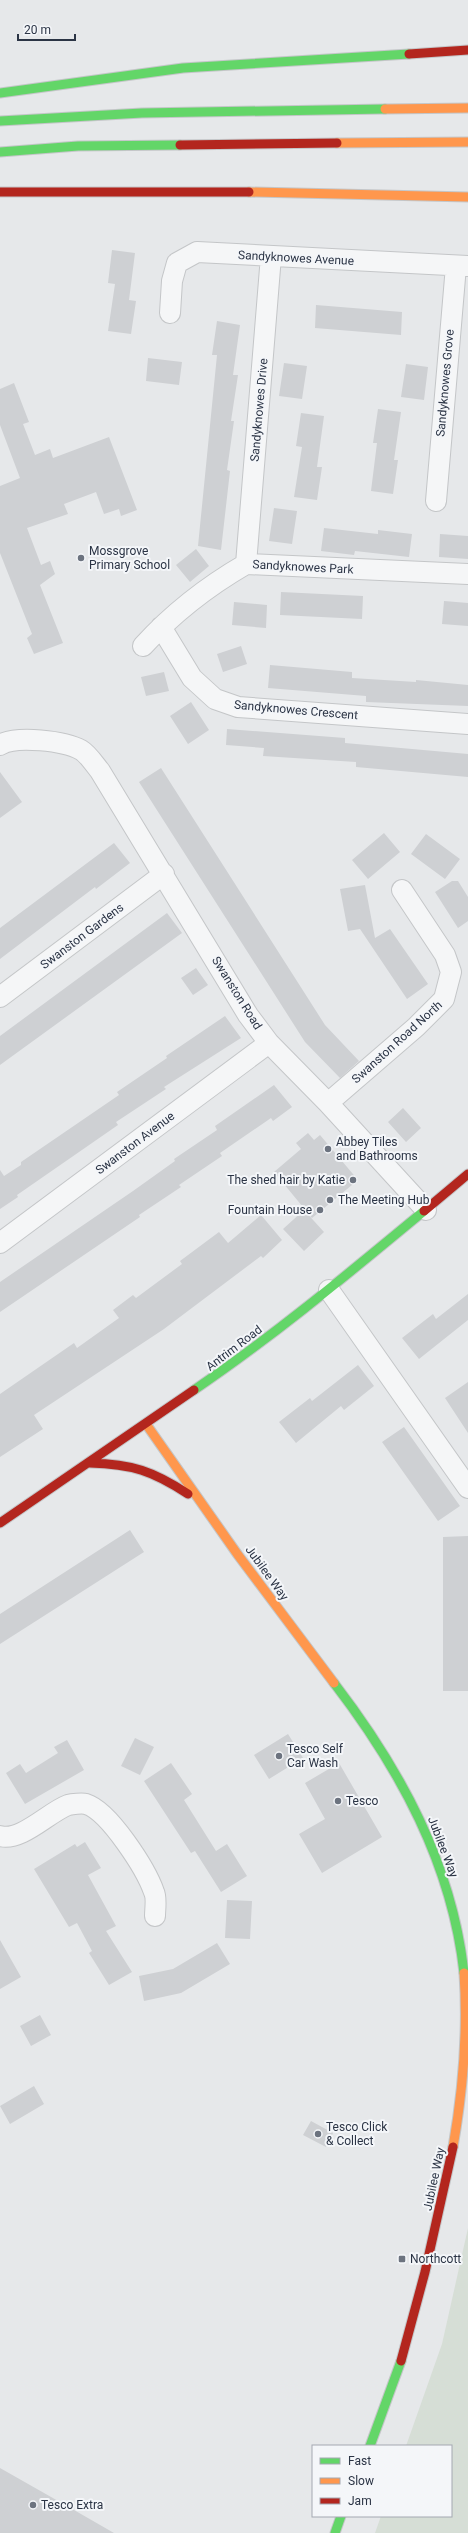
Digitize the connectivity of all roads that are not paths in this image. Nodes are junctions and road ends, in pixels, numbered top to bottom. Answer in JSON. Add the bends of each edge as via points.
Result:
{"nodes":[{"id":1,"x":468,"y":50,"type":"edge"},
{"id":2,"x":0,"y":93,"type":"edge"},
{"id":3,"x":468,"y":108,"type":"edge"},
{"id":4,"x":0,"y":121,"type":"edge"},
{"id":5,"x":468,"y":142,"type":"edge"},
{"id":6,"x":0,"y":152,"type":"edge"},
{"id":7,"x":0,"y":192,"type":"edge"},
{"id":8,"x":468,"y":197,"type":"edge"},
{"id":9,"x":271,"y":256,"type":"junction"},
{"id":10,"x":462,"y":266,"type":"edge"},
{"id":11,"x":170,"y":313,"type":"dead end"},
{"id":12,"x":436,"y":501,"type":"dead end"},
{"id":13,"x":246,"y":564,"type":"junction"},
{"id":14,"x":468,"y":574,"type":"edge"},
{"id":15,"x":161,"y":627,"type":"junction"},
{"id":16,"x":143,"y":646,"type":"dead end"},
{"id":17,"x":468,"y":724,"type":"edge"},
{"id":18,"x":0,"y":745,"type":"edge"},
{"id":19,"x":164,"y":874,"type":"junction"},
{"id":20,"x":402,"y":890,"type":"dead end"},
{"id":21,"x":0,"y":997,"type":"edge"},
{"id":22,"x":269,"y":1043,"type":"junction"},
{"id":23,"x":328,"y":1103,"type":"junction"},
{"id":24,"x":468,"y":1174,"type":"edge"},
{"id":25,"x":426,"y":1210,"type":"junction"},
{"id":26,"x":0,"y":1243,"type":"edge"},
{"id":27,"x":329,"y":1290,"type":"junction"},
{"id":28,"x":146,"y":1424,"type":"junction"},
{"id":29,"x":90,"y":1463,"type":"junction"},
{"id":30,"x":468,"y":1488,"type":"edge"},
{"id":31,"x":202,"y":1504,"type":"junction"},
{"id":32,"x":0,"y":1523,"type":"edge"},
{"id":33,"x":0,"y":1836,"type":"edge"},
{"id":34,"x":155,"y":1916,"type":"dead end"},
{"id":35,"x":370,"y":2445,"type":"edge"},
{"id":36,"x":341,"y":2517,"type":"edge"},
{"id":37,"x":335,"y":2533,"type":"edge"}],
"edges":[{"from":1,"to":2,"type":"main road","via":[[183,68]]},
{"from":3,"to":4,"type":"main road","via":[[142,113]]},
{"from":5,"to":6,"type":"main road","via":[[93,146]]},
{"from":7,"to":8,"type":"main road","via":[[258,192]]},
{"from":9,"to":10,"type":"street","name":"Sandyknowes Avenue"},
{"from":9,"to":11,"type":"street","name":"Sandyknowes Avenue","via":[[197,252],[177,263],[172,281]]},
{"from":9,"to":13,"type":"street","name":"Sandyknowes Drive"},
{"from":10,"to":12,"type":"street","name":"Sandyknowes Grove"},
{"from":13,"to":14,"type":"street","name":"Sandyknowes Park"},
{"from":13,"to":15,"type":"street","name":"Sandyknowes Park","via":[[219,580]]},
{"from":15,"to":16,"type":"street","name":"Sandyknowes Park"},
{"from":15,"to":17,"type":"street","name":"Sandyknowes Crescent","via":[[192,678],[215,699],[238,707]]},
{"from":18,"to":19,"type":"street","name":"Swanston Road","via":[[6,742],[49,741],[82,750],[100,771]]},
{"from":19,"to":21,"type":"street","name":"Swanston Gardens"},
{"from":19,"to":22,"type":"street","name":"Swanston Road","via":[[248,1015]]},
{"from":20,"to":23,"type":"street","name":"Swanston Road North","via":[[445,955],[451,972],[444,999],[416,1027]]},
{"from":22,"to":23,"type":"street","name":"Swanston Road"},
{"from":22,"to":26,"type":"street","name":"Swanston Avenue"},
{"from":23,"to":25,"type":"street","name":"Swanston Road"},
{"from":24,"to":25,"type":"main road","name":"Antrim Road"},
{"from":25,"to":27,"type":"main road","name":"Antrim Road"},
{"from":27,"to":28,"type":"main road","name":"Antrim Road","via":[[241,1358]]},
{"from":27,"to":30,"type":"street"},
{"from":28,"to":29,"type":"main road","name":"Antrim Road"},
{"from":28,"to":31,"type":"main road","name":"Jubilee Way"},
{"from":29,"to":31,"type":"main road","via":[[129,1464],[156,1472]]},
{"from":29,"to":32,"type":"main road","name":"Antrim Road"},
{"from":31,"to":35,"type":"main road","name":"Jubilee Way","via":[[380,1748],[409,1797],[434,1851],[450,1901],[460,1953],[466,2010],[464,2064],[452,2153],[410,2332]]},
{"from":33,"to":34,"type":"street","via":[[5,1838],[32,1828],[68,1805],[86,1804],[108,1819],[126,1842],[155,1892]]},
{"from":36,"to":37,"type":"main road"}]}
